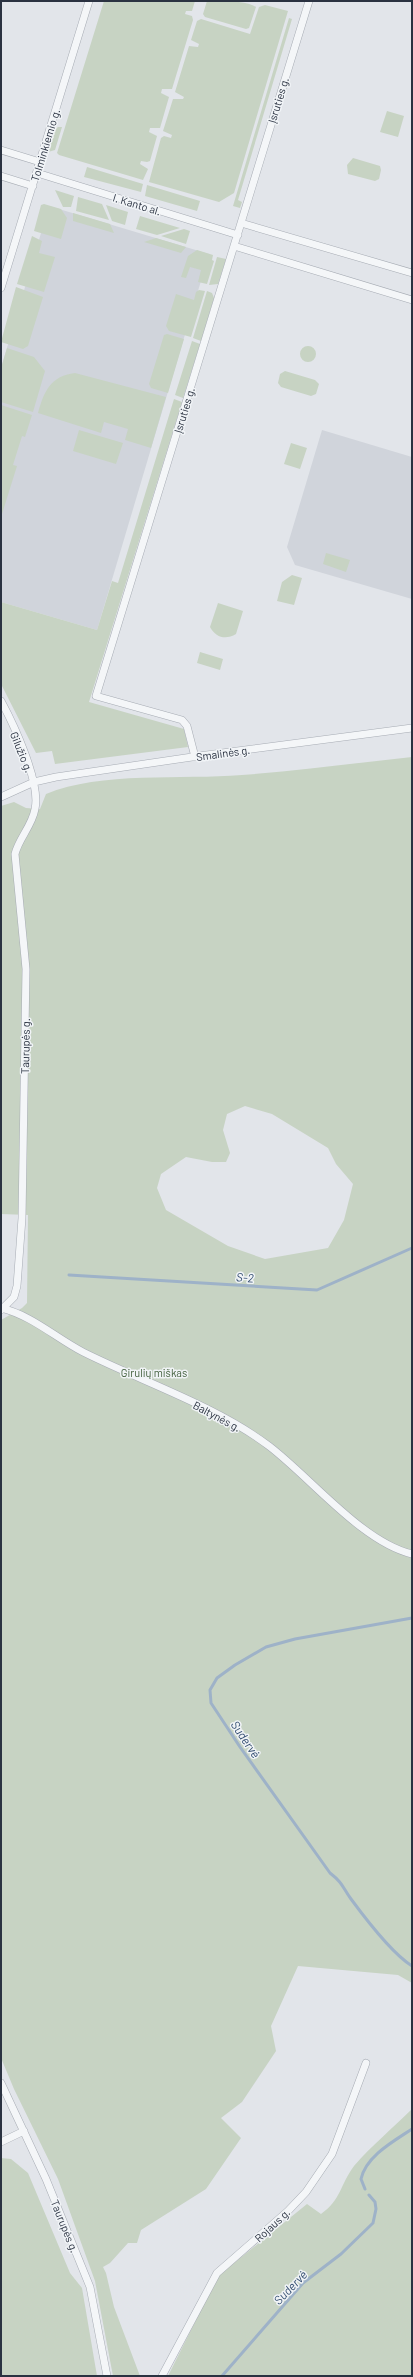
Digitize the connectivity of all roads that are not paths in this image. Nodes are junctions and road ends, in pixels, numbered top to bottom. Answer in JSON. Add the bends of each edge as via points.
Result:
{"nodes":[{"id":1,"x":89,"y":1,"type":"edge"},
{"id":2,"x":309,"y":1,"type":"edge"},
{"id":3,"x":1,"y":150,"type":"edge"},
{"id":4,"x":40,"y":162,"type":"junction"},
{"id":5,"x":37,"y":174,"type":"junction"},
{"id":6,"x":1,"y":176,"type":"edge"},
{"id":7,"x":33,"y":186,"type":"junction"},
{"id":8,"x":241,"y":222,"type":"junction"},
{"id":9,"x":238,"y":234,"type":"junction"},
{"id":10,"x":234,"y":246,"type":"junction"},
{"id":11,"x":412,"y":273,"type":"edge"},
{"id":12,"x":1,"y":288,"type":"edge"},
{"id":13,"x":412,"y":300,"type":"edge"},
{"id":14,"x":1,"y":701,"type":"edge"},
{"id":15,"x":412,"y":728,"type":"edge"},
{"id":16,"x":195,"y":757,"type":"junction"},
{"id":17,"x":34,"y":782,"type":"junction"},
{"id":18,"x":1,"y":797,"type":"edge"},
{"id":19,"x":1,"y":1309,"type":"edge"},
{"id":20,"x":412,"y":1554,"type":"edge"},
{"id":21,"x":366,"y":2063,"type":"dead end"},
{"id":22,"x":1,"y":2083,"type":"edge"},
{"id":23,"x":24,"y":2131,"type":"junction"},
{"id":24,"x":1,"y":2142,"type":"edge"},
{"id":25,"x":107,"y":2376,"type":"edge"},
{"id":26,"x":162,"y":2376,"type":"edge"}],
"edges":[{"from":1,"to":4,"type":"street","name":"Tolminkiemio g."},
{"from":2,"to":8,"type":"street","name":"Įsruties g."},
{"from":3,"to":4,"type":"street"},
{"from":4,"to":5,"type":"street","name":"Tolminkiemio g."},
{"from":5,"to":7,"type":"street","name":"Tolminkiemio g."},
{"from":5,"to":9,"type":"street","name":"I. Kanto al."},
{"from":6,"to":7,"type":"street"},
{"from":7,"to":12,"type":"street","name":"Tolminkiemio g."},
{"from":8,"to":9,"type":"street","name":"Įsruties g."},
{"from":8,"to":11,"type":"street"},
{"from":9,"to":10,"type":"street","name":"Įsruties g."},
{"from":10,"to":13,"type":"street"},
{"from":10,"to":16,"type":"street","name":"Įsruties g.","via":[[96,696],[182,720],[187,726]]},
{"from":14,"to":17,"type":"street","name":"Gilužio g."},
{"from":15,"to":16,"type":"street","name":"Smalinės g."},
{"from":16,"to":17,"type":"street","name":"Smalinės g."},
{"from":17,"to":18,"type":"street","name":"Smalinės g."},
{"from":17,"to":19,"type":"street","name":"Taurupės g.","via":[[35,810],[16,854],[26,969],[20,1255],[14,1297]]},
{"from":19,"to":20,"type":"street","name":"Baltynės g.","via":[[20,1315],[70,1345],[248,1432],[287,1459],[371,1535],[387,1545]]},
{"from":21,"to":26,"type":"street","name":"Rojaus g.","via":[[332,2154],[306,2192],[288,2211],[217,2273]]},
{"from":22,"to":23,"type":"street","name":"Taurupės g."},
{"from":23,"to":24,"type":"street"},
{"from":23,"to":25,"type":"street","name":"Taurupės g.","via":[[90,2287]]}]}
